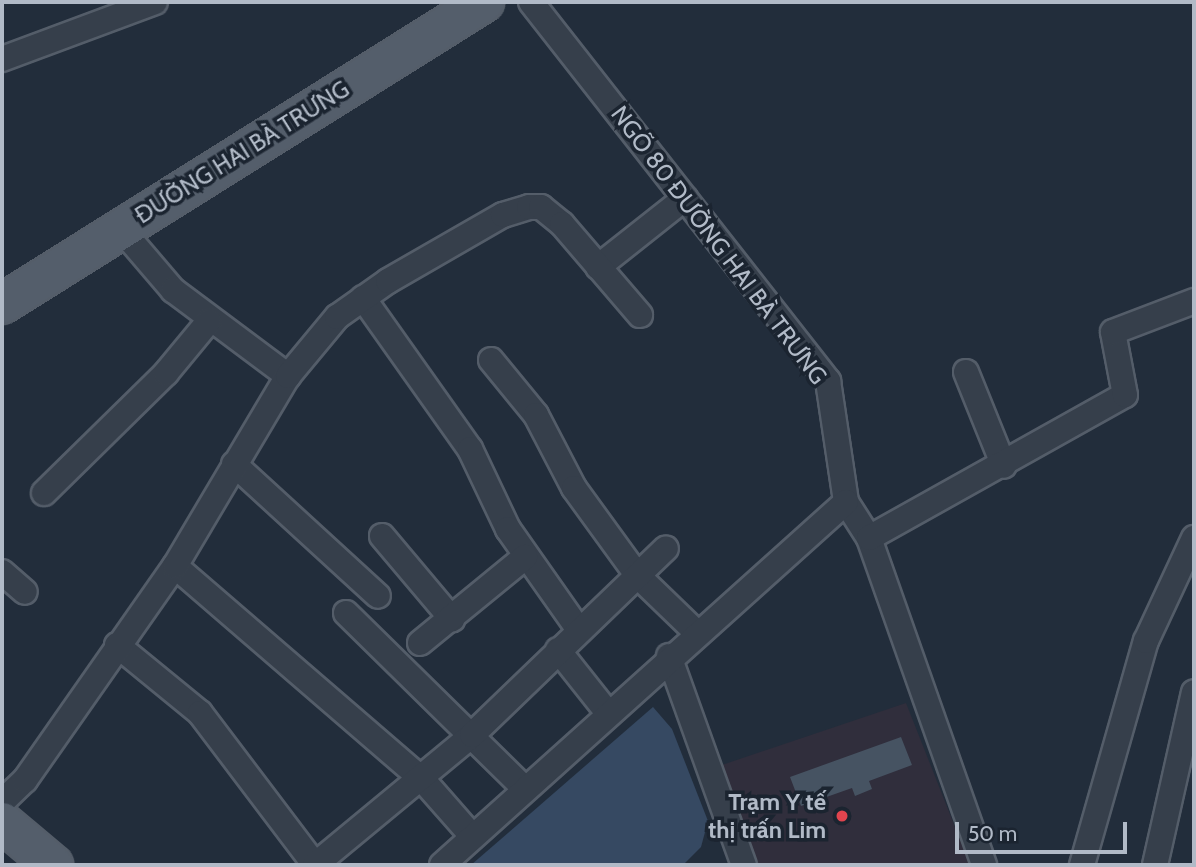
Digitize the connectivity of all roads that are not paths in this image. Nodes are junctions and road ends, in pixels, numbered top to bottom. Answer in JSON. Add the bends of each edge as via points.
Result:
{"nodes":[{"id":1,"x":155,"y":2,"type":"edge"},
{"id":2,"x":482,"y":2,"type":"edge"},
{"id":3,"x":531,"y":2,"type":"edge"},
{"id":4,"x":2,"y":59,"type":"edge"},
{"id":5,"x":685,"y":198,"type":"junction"},
{"id":6,"x":120,"y":228,"type":"junction"},
{"id":7,"x":598,"y":267,"type":"junction"},
{"id":8,"x":363,"y":298,"type":"junction"},
{"id":9,"x":1194,"y":301,"type":"edge"},
{"id":10,"x":2,"y":304,"type":"edge"},
{"id":11,"x":640,"y":315,"type":"dead end"},
{"id":12,"x":209,"y":321,"type":"junction"},
{"id":13,"x":491,"y":360,"type":"dead end"},
{"id":14,"x":966,"y":372,"type":"dead end"},
{"id":15,"x":288,"y":376,"type":"junction"},
{"id":16,"x":234,"y":464,"type":"junction"},
{"id":17,"x":1004,"y":466,"type":"junction"},
{"id":18,"x":44,"y":493,"type":"dead end"},
{"id":19,"x":846,"y":502,"type":"junction"},
{"id":20,"x":383,"y":536,"type":"dead end"},
{"id":21,"x":869,"y":538,"type":"junction"},
{"id":22,"x":1194,"y":538,"type":"edge"},
{"id":23,"x":666,"y":548,"type":"dead end"},
{"id":24,"x":525,"y":557,"type":"junction"},
{"id":25,"x":175,"y":566,"type":"junction"},
{"id":26,"x":2,"y":572,"type":"edge"},
{"id":27,"x":638,"y":576,"type":"junction"},
{"id":28,"x":25,"y":592,"type":"dead end"},
{"id":29,"x":378,"y":596,"type":"dead end"},
{"id":30,"x":346,"y":613,"type":"dead end"},
{"id":31,"x":452,"y":619,"type":"junction"},
{"id":32,"x":579,"y":630,"type":"junction"},
{"id":33,"x":696,"y":632,"type":"junction"},
{"id":34,"x":420,"y":643,"type":"dead end"},
{"id":35,"x":117,"y":645,"type":"junction"},
{"id":36,"x":558,"y":650,"type":"junction"},
{"id":37,"x":669,"y":656,"type":"junction"},
{"id":38,"x":1194,"y":692,"type":"edge"},
{"id":39,"x":608,"y":713,"type":"junction"},
{"id":40,"x":472,"y":735,"type":"junction"},
{"id":41,"x":422,"y":779,"type":"junction"},
{"id":42,"x":524,"y":788,"type":"junction"},
{"id":43,"x":2,"y":802,"type":"edge"},
{"id":44,"x":2,"y":822,"type":"edge"},
{"id":45,"x":472,"y":836,"type":"junction"},
{"id":46,"x":53,"y":865,"type":"edge"},
{"id":47,"x":315,"y":865,"type":"edge"},
{"id":48,"x":442,"y":865,"type":"edge"},
{"id":49,"x":744,"y":865,"type":"edge"},
{"id":50,"x":984,"y":865,"type":"edge"},
{"id":51,"x":1082,"y":865,"type":"edge"},
{"id":52,"x":1155,"y":865,"type":"edge"}],
"edges":[{"from":1,"to":4,"type":"street"},
{"from":2,"to":6,"type":"main road","name":"ĐƯỜNG HAI BÀ TRƯNG"},
{"from":3,"to":5,"type":"street","name":"NGÕ 80 ĐƯỜNG HAI BÀ TRƯNG"},
{"from":5,"to":7,"type":"street"},
{"from":5,"to":19,"type":"street","name":"NGÕ 80 ĐƯỜNG HAI BÀ TRƯNG","via":[[828,381]]},
{"from":6,"to":10,"type":"main road","name":"ĐƯỜNG HAI BÀ TRƯNG"},
{"from":6,"to":12,"type":"street","via":[[173,290]]},
{"from":7,"to":8,"type":"street","via":[[562,224],[541,207],[529,207],[503,215]]},
{"from":7,"to":11,"type":"street"},
{"from":8,"to":15,"type":"street","via":[[337,317]]},
{"from":8,"to":24,"type":"street","via":[[470,449]]},
{"from":9,"to":17,"type":"street","via":[[1115,330],[1107,351],[1127,393]]},
{"from":12,"to":15,"type":"street"},
{"from":12,"to":18,"type":"street","via":[[166,373]]},
{"from":13,"to":27,"type":"street","via":[[536,415],[574,488]]},
{"from":14,"to":17,"type":"street"},
{"from":15,"to":16,"type":"street"},
{"from":16,"to":25,"type":"street"},
{"from":16,"to":29,"type":"street"},
{"from":17,"to":21,"type":"street"},
{"from":19,"to":21,"type":"street","name":"NGÕ 80 ĐƯỜNG HAI BÀ TRƯNG"},
{"from":19,"to":33,"type":"street"},
{"from":20,"to":31,"type":"street"},
{"from":21,"to":50,"type":"street","name":"NGÕ 80 ĐƯỜNG HAI BÀ TRƯNG"},
{"from":22,"to":51,"type":"street","via":[[1146,641]]},
{"from":23,"to":27,"type":"street"},
{"from":24,"to":31,"type":"street"},
{"from":24,"to":32,"type":"street"},
{"from":25,"to":35,"type":"street"},
{"from":25,"to":41,"type":"street"},
{"from":26,"to":28,"type":"street"},
{"from":27,"to":32,"type":"street"},
{"from":27,"to":33,"type":"street"},
{"from":30,"to":40,"type":"street"},
{"from":31,"to":34,"type":"street"},
{"from":32,"to":36,"type":"street"},
{"from":33,"to":37,"type":"street"},
{"from":35,"to":43,"type":"street","via":[[25,780]]},
{"from":35,"to":47,"type":"street","via":[[200,713]]},
{"from":36,"to":39,"type":"street"},
{"from":36,"to":40,"type":"street"},
{"from":37,"to":39,"type":"street"},
{"from":37,"to":49,"type":"street"},
{"from":38,"to":52,"type":"street"},
{"from":39,"to":42,"type":"street"},
{"from":40,"to":41,"type":"street"},
{"from":40,"to":42,"type":"street"},
{"from":41,"to":45,"type":"street"},
{"from":41,"to":47,"type":"street"},
{"from":42,"to":45,"type":"street"},
{"from":44,"to":46,"type":"main road"},
{"from":45,"to":48,"type":"street"}]}
